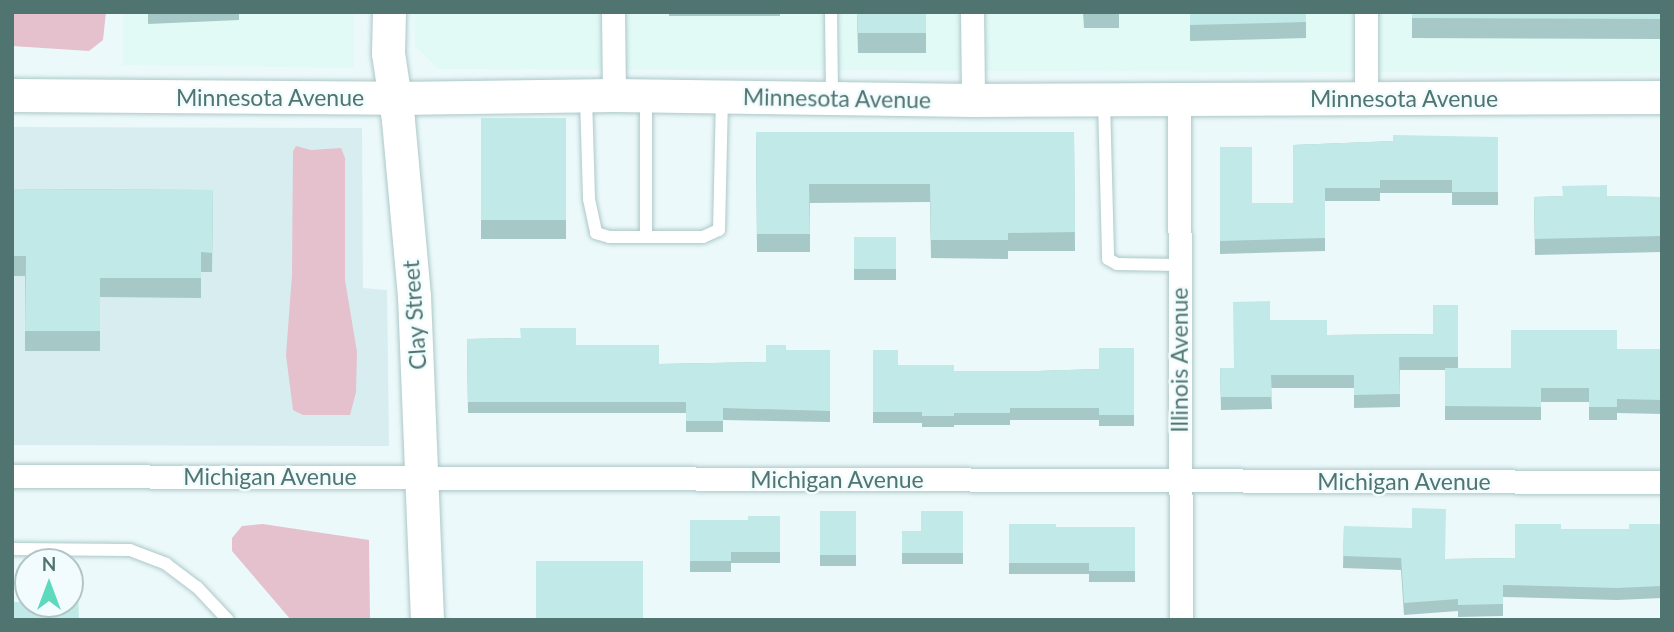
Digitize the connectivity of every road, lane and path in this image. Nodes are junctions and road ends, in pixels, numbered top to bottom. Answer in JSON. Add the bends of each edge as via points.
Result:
{"nodes":[{"id":1,"x":389,"y":12,"type":"edge"},
{"id":2,"x":613,"y":12,"type":"edge"},
{"id":3,"x":831,"y":12,"type":"edge"},
{"id":4,"x":972,"y":12,"type":"edge"},
{"id":5,"x":1366,"y":12,"type":"edge"},
{"id":6,"x":12,"y":95,"type":"edge"},
{"id":7,"x":615,"y":96,"type":"junction"},
{"id":8,"x":722,"y":97,"type":"junction"},
{"id":9,"x":1662,"y":97,"type":"edge"},
{"id":10,"x":395,"y":98,"type":"junction"},
{"id":11,"x":832,"y":98,"type":"junction"},
{"id":12,"x":1366,"y":98,"type":"junction"},
{"id":13,"x":973,"y":100,"type":"junction"},
{"id":14,"x":1104,"y":100,"type":"junction"},
{"id":15,"x":1179,"y":100,"type":"junction"},
{"id":16,"x":646,"y":237,"type":"junction"},
{"id":17,"x":1179,"y":265,"type":"junction"},
{"id":18,"x":12,"y":476,"type":"edge"},
{"id":19,"x":423,"y":476,"type":"junction"},
{"id":20,"x":1180,"y":481,"type":"junction"},
{"id":21,"x":1662,"y":482,"type":"edge"},
{"id":22,"x":12,"y":549,"type":"edge"},
{"id":23,"x":228,"y":620,"type":"edge"},
{"id":24,"x":426,"y":620,"type":"edge"},
{"id":25,"x":1181,"y":620,"type":"edge"}],
"edges":[{"from":1,"to":10,"type":"street","name":"Clay Street","via":[[388,53]]},
{"from":2,"to":7,"type":"street"},
{"from":3,"to":11,"type":"lane"},
{"from":4,"to":13,"type":"street"},
{"from":5,"to":12,"type":"street"},
{"from":6,"to":10,"type":"street","name":"Minnesota Avenue"},
{"from":7,"to":8,"type":"street","name":"Minnesota Avenue"},
{"from":7,"to":10,"type":"street","name":"Minnesota Avenue"},
{"from":7,"to":16,"type":"lane"},
{"from":7,"to":16,"type":"lane","via":[[589,198],[596,233]]},
{"from":8,"to":11,"type":"street","name":"Minnesota Avenue"},
{"from":8,"to":16,"type":"lane","via":[[719,230],[703,237]]},
{"from":9,"to":12,"type":"street","name":"Minnesota Avenue"},
{"from":10,"to":19,"type":"street","name":"Clay Street","via":[[414,296]]},
{"from":11,"to":13,"type":"street","name":"Minnesota Avenue"},
{"from":12,"to":15,"type":"street","name":"Minnesota Avenue"},
{"from":13,"to":14,"type":"street","name":"Minnesota Avenue"},
{"from":14,"to":15,"type":"street","name":"Minnesota Avenue"},
{"from":14,"to":17,"type":"lane","via":[[1108,259],[1117,264]]},
{"from":15,"to":17,"type":"street","name":"Illinois Avenue"},
{"from":17,"to":20,"type":"street","name":"Illinois Avenue"},
{"from":18,"to":19,"type":"street","name":"Michigan Avenue"},
{"from":19,"to":20,"type":"street","name":"Michigan Avenue"},
{"from":19,"to":24,"type":"street","name":"Clay Street"},
{"from":20,"to":21,"type":"street","name":"Michigan Avenue"},
{"from":20,"to":25,"type":"street","name":"Illinois Avenue"},
{"from":22,"to":23,"type":"lane","via":[[130,550],[166,564],[197,587]]}]}
